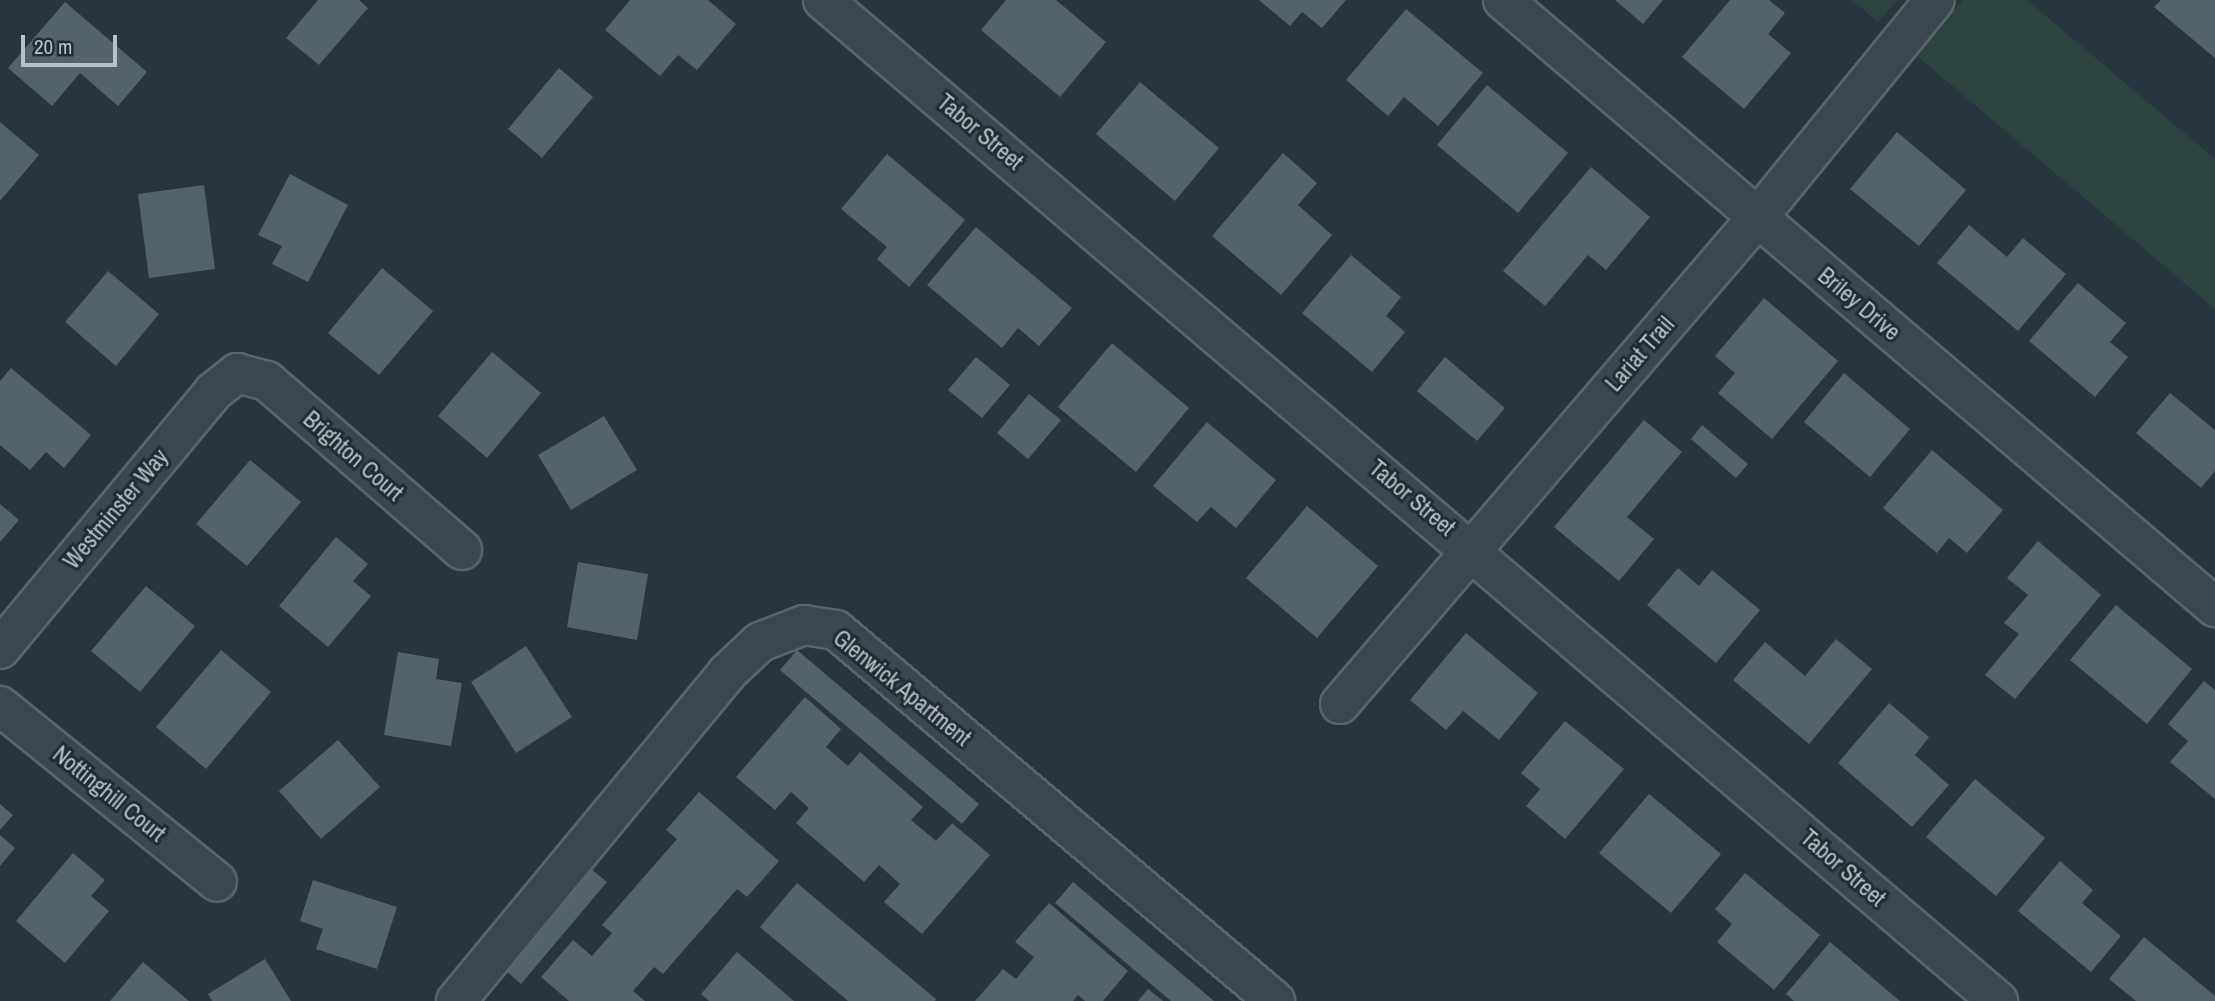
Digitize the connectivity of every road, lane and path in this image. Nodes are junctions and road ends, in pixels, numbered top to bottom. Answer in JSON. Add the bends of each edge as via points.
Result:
{"nodes":[{"id":1,"x":823,"y":0,"type":"edge"},
{"id":2,"x":1503,"y":0,"type":"edge"},
{"id":3,"x":1935,"y":0,"type":"edge"},
{"id":4,"x":1757,"y":218,"type":"junction"},
{"id":5,"x":237,"y":373,"type":"joint"},
{"id":6,"x":1472,"y":549,"type":"junction"},
{"id":7,"x":462,"y":550,"type":"dead end"},
{"id":8,"x":2215,"y":607,"type":"edge"},
{"id":9,"x":0,"y":649,"type":"edge"},
{"id":10,"x":1340,"y":704,"type":"dead end"},
{"id":11,"x":0,"y":706,"type":"edge"},
{"id":12,"x":217,"y":882,"type":"dead end"},
{"id":13,"x":474,"y":995,"type":"edge"},
{"id":14,"x":1275,"y":1001,"type":"edge"},
{"id":15,"x":1998,"y":1001,"type":"edge"}],
"edges":[{"from":1,"to":6,"type":"street","name":"Tabor Street"},
{"from":2,"to":4,"type":"street","name":"Briley Drive"},
{"from":3,"to":4,"type":"street","name":"Lariat Trail"},
{"from":4,"to":6,"type":"street","name":"Lariat Trail"},
{"from":4,"to":8,"type":"street","name":"Briley Drive"},
{"from":5,"to":7,"type":"street","name":"Brighton Court","via":[[267,381]]},
{"from":5,"to":9,"type":"street","name":"Westminster Way","via":[[213,392]]},
{"from":6,"to":10,"type":"street","name":"Lariat Trail"},
{"from":6,"to":15,"type":"street","name":"Tabor Street"},
{"from":11,"to":12,"type":"street","name":"Nottinghill Court"},
{"from":13,"to":14,"type":"street","name":"Glenwick Apartment","via":[[727,673],[760,642],[804,625],[836,630]]}]}
